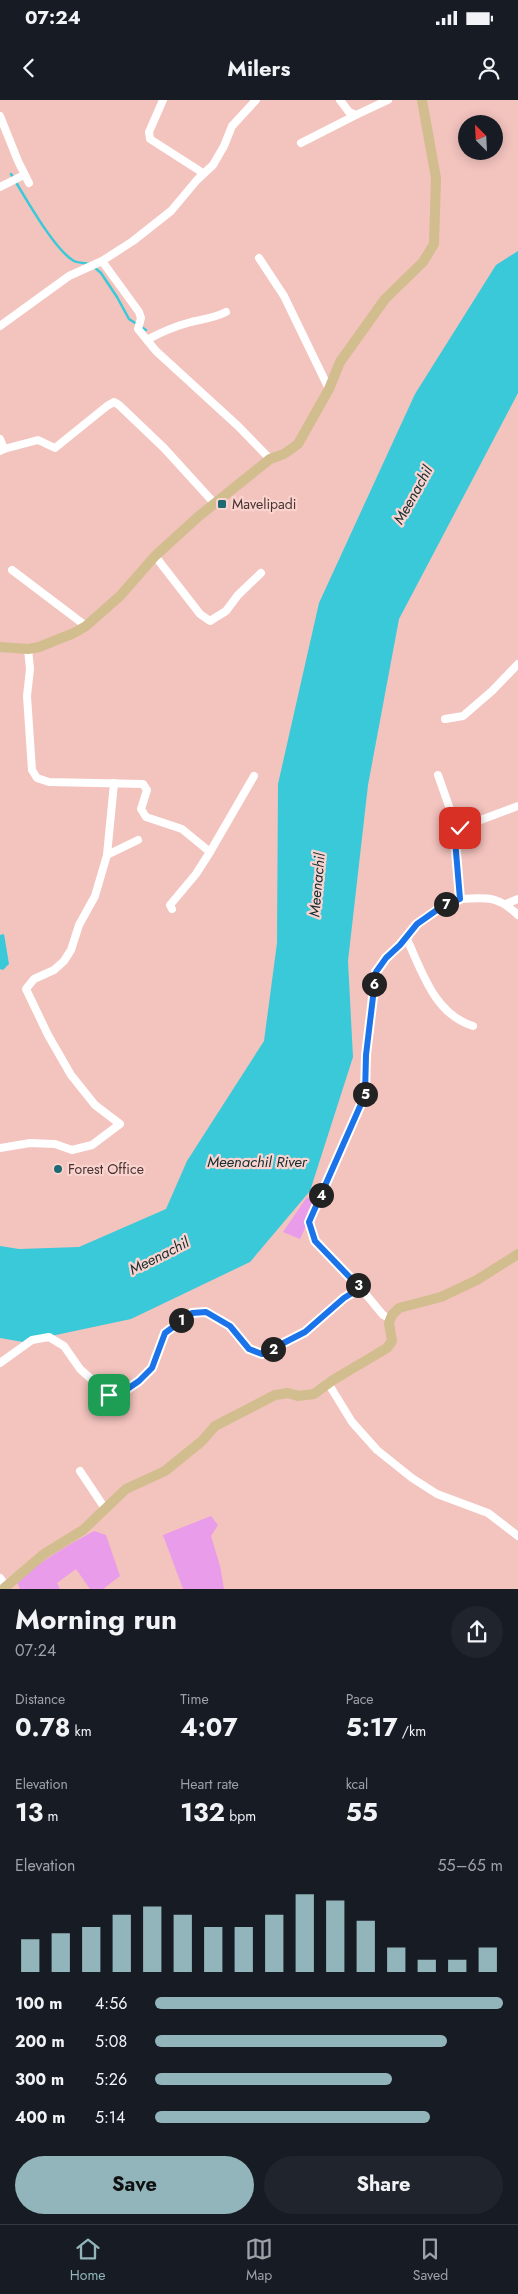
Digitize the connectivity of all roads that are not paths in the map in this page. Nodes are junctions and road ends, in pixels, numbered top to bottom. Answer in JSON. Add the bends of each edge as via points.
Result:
{"nodes":[{"id":1,"x":163,"y":100,"type":"edge"},
{"id":2,"x":256,"y":100,"type":"edge"},
{"id":3,"x":340,"y":100,"type":"edge"},
{"id":4,"x":388,"y":100,"type":"edge"},
{"id":5,"x":422,"y":100,"type":"edge"},
{"id":6,"x":356,"y":115,"type":"junction"},
{"id":7,"x":0,"y":116,"type":"edge"},
{"id":8,"x":301,"y":143,"type":"dead end"},
{"id":9,"x":203,"y":173,"type":"junction"},
{"id":10,"x":24,"y":175,"type":"junction"},
{"id":11,"x":29,"y":184,"type":"dead end"},
{"id":12,"x":0,"y":187,"type":"edge"},
{"id":13,"x":259,"y":258,"type":"dead end"},
{"id":14,"x":102,"y":261,"type":"junction"},
{"id":15,"x":226,"y":312,"type":"dead end"},
{"id":16,"x":0,"y":326,"type":"edge"},
{"id":17,"x":147,"y":340,"type":"junction"},
{"id":18,"x":329,"y":389,"type":"junction"},
{"id":19,"x":0,"y":439,"type":"edge"},
{"id":20,"x":2,"y":450,"type":"edge"},
{"id":21,"x":270,"y":459,"type":"junction"},
{"id":22,"x":215,"y":504,"type":"junction"},
{"id":23,"x":155,"y":556,"type":"junction"},
{"id":24,"x":12,"y":570,"type":"dead end"},
{"id":25,"x":261,"y":572,"type":"dead end"},
{"id":26,"x":86,"y":626,"type":"junction"},
{"id":27,"x":0,"y":647,"type":"edge"},
{"id":28,"x":28,"y":649,"type":"junction"},
{"id":29,"x":518,"y":664,"type":"edge"},
{"id":30,"x":445,"y":719,"type":"dead end"},
{"id":31,"x":438,"y":775,"type":"dead end"},
{"id":32,"x":254,"y":776,"type":"dead end"},
{"id":33,"x":114,"y":783,"type":"junction"},
{"id":34,"x":518,"y":806,"type":"edge"},
{"id":35,"x":458,"y":832,"type":"junction"},
{"id":36,"x":138,"y":840,"type":"dead end"},
{"id":37,"x":210,"y":852,"type":"junction"},
{"id":38,"x":107,"y":856,"type":"junction"},
{"id":39,"x":460,"y":899,"type":"junction"},
{"id":40,"x":518,"y":899,"type":"edge"},
{"id":41,"x":506,"y":904,"type":"junction"},
{"id":42,"x":172,"y":909,"type":"dead end"},
{"id":43,"x":518,"y":915,"type":"edge"},
{"id":44,"x":406,"y":938,"type":"junction"},
{"id":45,"x":473,"y":1026,"type":"dead end"},
{"id":46,"x":0,"y":1148,"type":"edge"},
{"id":47,"x":518,"y":1254,"type":"edge"},
{"id":48,"x":360,"y":1288,"type":"junction"},
{"id":49,"x":391,"y":1319,"type":"junction"},
{"id":50,"x":0,"y":1363,"type":"edge"},
{"id":51,"x":328,"y":1383,"type":"junction"},
{"id":52,"x":80,"y":1471,"type":"dead end"},
{"id":53,"x":104,"y":1507,"type":"junction"},
{"id":54,"x":518,"y":1536,"type":"edge"},
{"id":55,"x":6,"y":1585,"type":"edge"}],
"edges":[{"from":1,"to":9,"type":"street","via":[[149,132],[150,139]]},
{"from":2,"to":9,"type":"street","via":[[232,126],[213,165]]},
{"from":3,"to":6,"type":"street","via":[[349,112]]},
{"from":4,"to":6,"type":"street"},
{"from":5,"to":18,"type":"main road","via":[[436,178],[434,244],[423,262],[385,298],[340,362]]},
{"from":6,"to":8,"type":"street"},
{"from":7,"to":10,"type":"street"},
{"from":9,"to":14,"type":"street","via":[[171,211],[134,241]]},
{"from":10,"to":11,"type":"street"},
{"from":10,"to":12,"type":"street"},
{"from":13,"to":18,"type":"street","via":[[284,296]]},
{"from":14,"to":16,"type":"street","via":[[53,286]]},
{"from":14,"to":17,"type":"street","via":[[140,312],[138,329]]},
{"from":15,"to":17,"type":"street","via":[[215,318],[190,322]]},
{"from":17,"to":21,"type":"street"},
{"from":18,"to":21,"type":"main road","via":[[298,444]]},
{"from":19,"to":20,"type":"street"},
{"from":20,"to":22,"type":"street","via":[[38,440],[55,448],[114,402],[164,448]]},
{"from":21,"to":22,"type":"main road"},
{"from":22,"to":23,"type":"main road"},
{"from":23,"to":25,"type":"street","via":[[200,614],[210,621],[226,611]]},
{"from":23,"to":26,"type":"main road","via":[[120,596]]},
{"from":24,"to":26,"type":"street"},
{"from":26,"to":28,"type":"main road"},
{"from":27,"to":28,"type":"main road"},
{"from":28,"to":33,"type":"street","via":[[27,696],[32,770],[37,778],[49,782]]},
{"from":29,"to":30,"type":"street","via":[[463,716]]},
{"from":31,"to":35,"type":"street"},
{"from":32,"to":37,"type":"street"},
{"from":33,"to":37,"type":"street","via":[[146,786],[141,809],[146,817],[182,829]]},
{"from":33,"to":38,"type":"street"},
{"from":34,"to":35,"type":"street","via":[[460,828]]},
{"from":35,"to":39,"type":"street","via":[[455,840]]},
{"from":36,"to":38,"type":"street"},
{"from":37,"to":42,"type":"street","via":[[173,900]]},
{"from":38,"to":46,"type":"street","via":[[95,896],[79,925],[71,950],[54,970],[34,979],[26,989],[71,1075],[95,1105],[120,1124],[92,1145],[72,1150],[55,1144],[30,1143]]},
{"from":39,"to":41,"type":"street","via":[[486,898]]},
{"from":39,"to":44,"type":"street","via":[[444,905],[417,924]]},
{"from":40,"to":41,"type":"street"},
{"from":41,"to":43,"type":"street"},
{"from":44,"to":45,"type":"street","via":[[441,1006],[462,1023]]},
{"from":44,"to":48,"type":"street","via":[[376,972],[365,1095],[309,1222],[315,1241]]},
{"from":47,"to":49,"type":"main road","via":[[477,1280],[441,1296],[400,1308]]},
{"from":48,"to":49,"type":"street","via":[[383,1315]]},
{"from":48,"to":50,"type":"street","via":[[305,1332],[262,1354],[249,1349],[230,1326],[206,1312],[192,1313],[165,1333],[152,1368],[120,1394],[109,1395],[80,1370],[64,1346],[49,1337],[32,1340]]},
{"from":49,"to":51,"type":"main road","via":[[392,1340],[387,1348]]},
{"from":51,"to":53,"type":"main road","via":[[314,1394],[275,1395],[215,1426],[165,1471],[126,1489]]},
{"from":51,"to":54,"type":"street","via":[[352,1422],[377,1450],[437,1494],[488,1513]]},
{"from":52,"to":53,"type":"street"},
{"from":53,"to":55,"type":"main road","via":[[83,1530],[44,1554]]}]}
